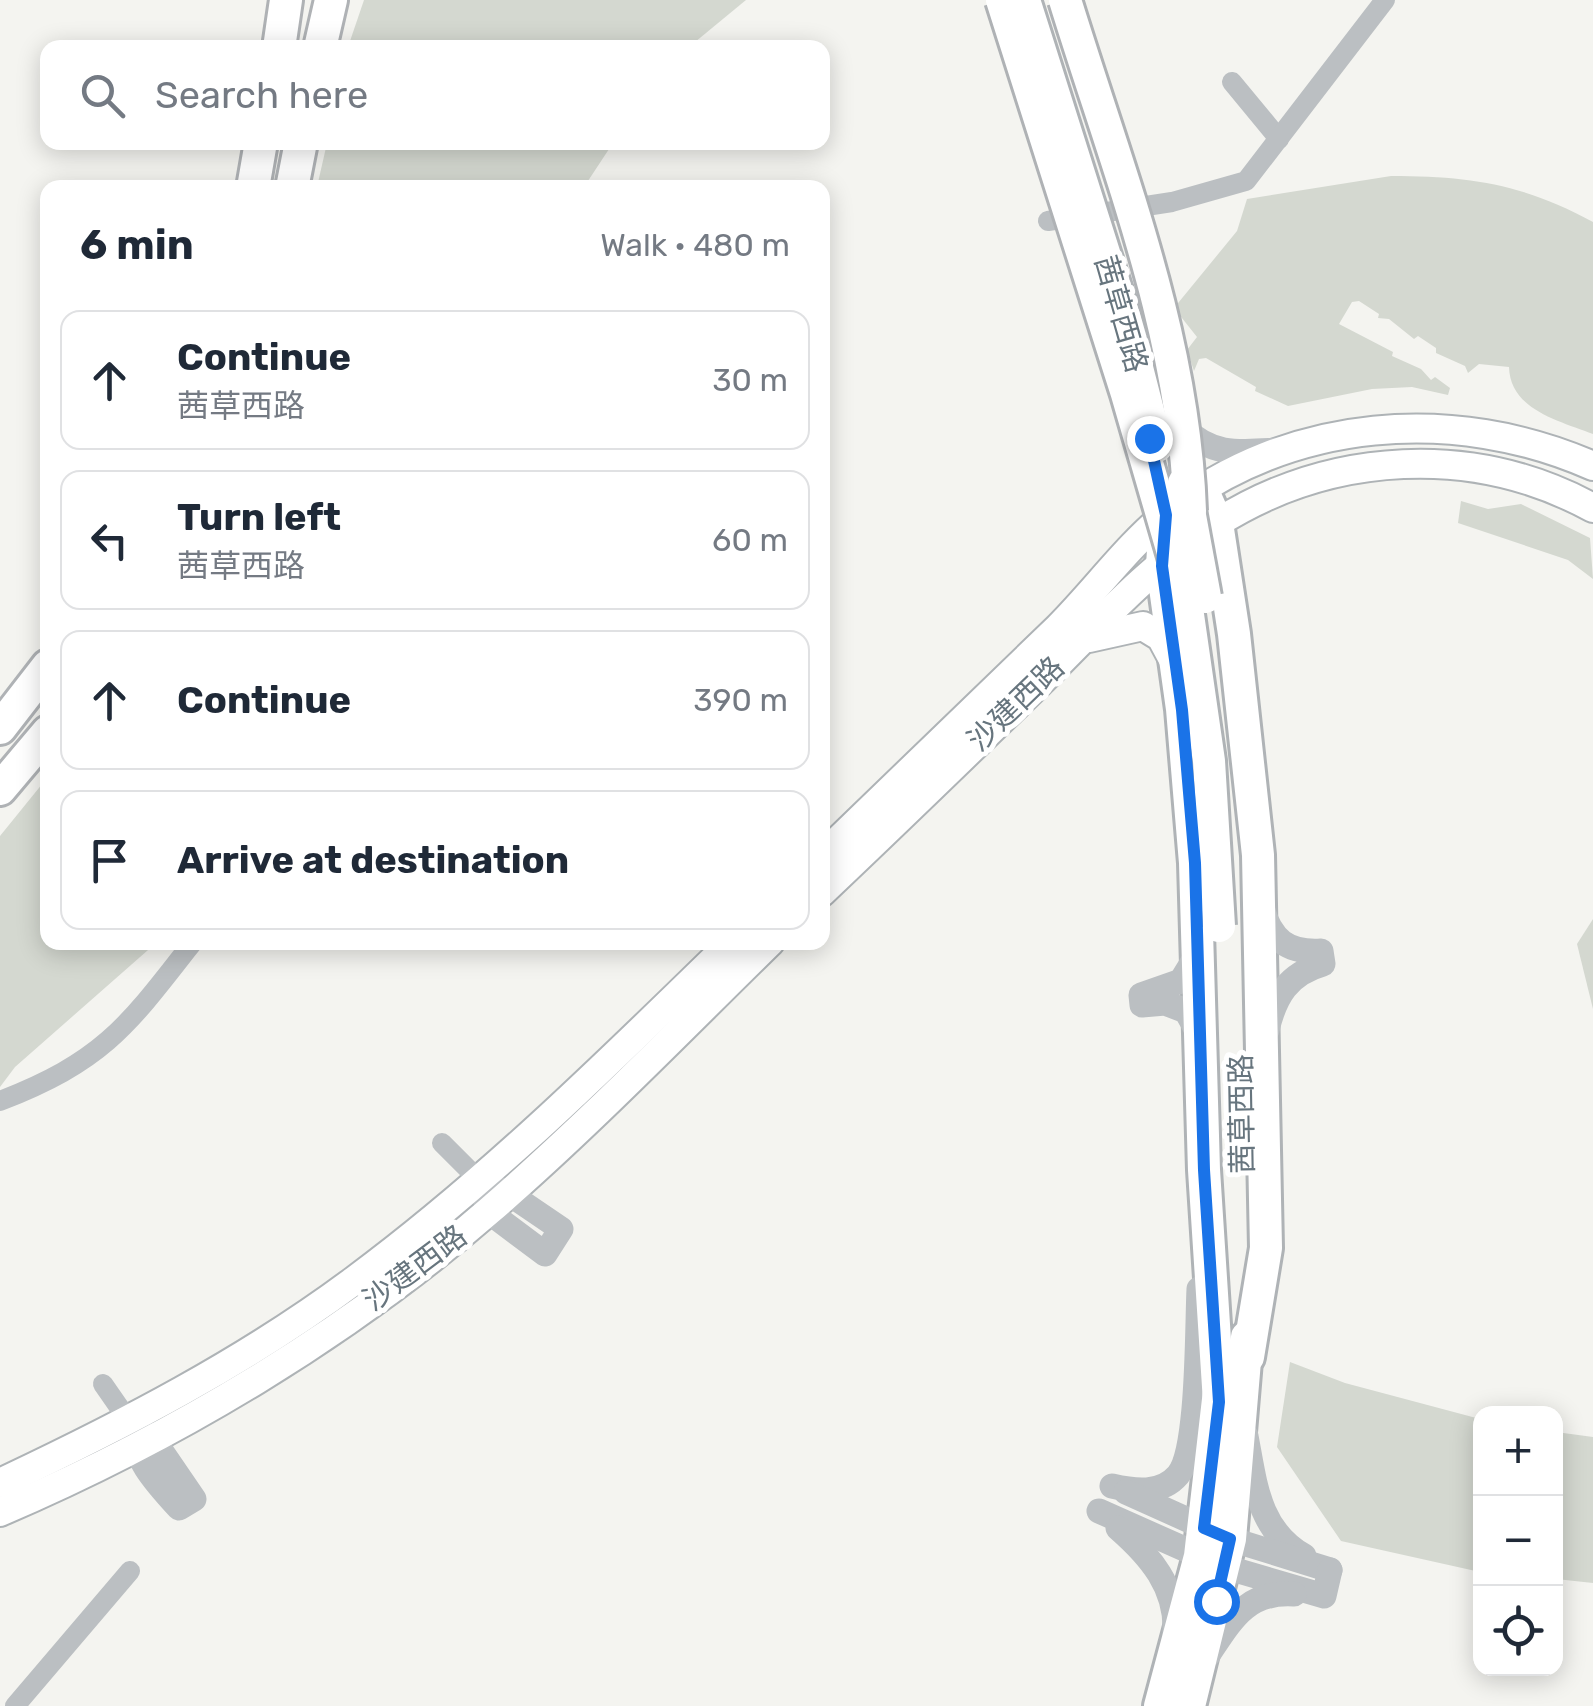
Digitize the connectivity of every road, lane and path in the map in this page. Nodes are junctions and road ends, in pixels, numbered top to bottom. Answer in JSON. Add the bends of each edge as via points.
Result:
{"nodes":[{"id":1,"x":289,"y":0,"type":"edge"},
{"id":2,"x":331,"y":0,"type":"edge"},
{"id":3,"x":1002,"y":0,"type":"edge"},
{"id":4,"x":1024,"y":0,"type":"edge"},
{"id":5,"x":1044,"y":0,"type":"edge"},
{"id":6,"x":1065,"y":0,"type":"edge"},
{"id":7,"x":1386,"y":0,"type":"edge"},
{"id":8,"x":280,"y":40,"type":"edge"},
{"id":9,"x":322,"y":40,"type":"edge"},
{"id":10,"x":1232,"y":82,"type":"dead end"},
{"id":11,"x":1279,"y":139,"type":"junction"},
{"id":12,"x":260,"y":150,"type":"edge"},
{"id":13,"x":299,"y":150,"type":"edge"},
{"id":14,"x":255,"y":180,"type":"edge"},
{"id":15,"x":294,"y":180,"type":"edge"},
{"id":16,"x":1126,"y":206,"type":"junction"},
{"id":17,"x":1090,"y":213,"type":"junction"},
{"id":18,"x":1048,"y":221,"type":"dead end"},
{"id":19,"x":1184,"y":428,"type":"junction"},
{"id":20,"x":1149,"y":438,"type":"junction"},
{"id":21,"x":1290,"y":449,"type":"junction"},
{"id":22,"x":1593,"y":466,"type":"edge"},
{"id":23,"x":1593,"y":508,"type":"edge"},
{"id":24,"x":1194,"y":509,"type":"junction"},
{"id":25,"x":1162,"y":566,"type":"junction"},
{"id":26,"x":1187,"y":601,"type":"junction"},
{"id":27,"x":1083,"y":640,"type":"junction"},
{"id":28,"x":1176,"y":664,"type":"junction"},
{"id":29,"x":40,"y":676,"type":"edge"},
{"id":30,"x":1244,"y":700,"type":"junction"},
{"id":31,"x":1182,"y":710,"type":"junction"},
{"id":32,"x":0,"y":728,"type":"edge"},
{"id":33,"x":40,"y":742,"type":"edge"},
{"id":34,"x":0,"y":789,"type":"edge"},
{"id":35,"x":830,"y":846,"type":"edge"},
{"id":36,"x":830,"y":884,"type":"edge"},
{"id":37,"x":1229,"y":926,"type":"junction"},
{"id":38,"x":186,"y":950,"type":"edge"},
{"id":39,"x":724,"y":950,"type":"edge"},
{"id":40,"x":762,"y":950,"type":"edge"},
{"id":41,"x":1200,"y":1036,"type":"junction"},
{"id":42,"x":1264,"y":1043,"type":"junction"},
{"id":43,"x":0,"y":1100,"type":"edge"},
{"id":44,"x":442,"y":1143,"type":"dead end"},
{"id":45,"x":1204,"y":1170,"type":"junction"},
{"id":46,"x":480,"y":1181,"type":"junction"},
{"id":47,"x":498,"y":1202,"type":"junction"},
{"id":48,"x":1248,"y":1357,"type":"junction"},
{"id":49,"x":103,"y":1384,"type":"dead end"},
{"id":50,"x":1231,"y":1411,"type":"junction"},
{"id":51,"x":128,"y":1420,"type":"junction"},
{"id":52,"x":143,"y":1445,"type":"junction"},
{"id":53,"x":0,"y":1482,"type":"edge"},
{"id":54,"x":1112,"y":1486,"type":"junction"},
{"id":55,"x":1099,"y":1511,"type":"junction"},
{"id":56,"x":0,"y":1512,"type":"edge"},
{"id":57,"x":1215,"y":1547,"type":"junction"},
{"id":58,"x":1330,"y":1570,"type":"junction"},
{"id":59,"x":130,"y":1571,"type":"dead end"},
{"id":60,"x":1324,"y":1596,"type":"junction"},
{"id":61,"x":1187,"y":1664,"type":"junction"},
{"id":62,"x":15,"y":1706,"type":"edge"},
{"id":63,"x":1160,"y":1706,"type":"edge"},
{"id":64,"x":1189,"y":1706,"type":"edge"}],
"edges":[{"from":1,"to":8,"type":"main road"},
{"from":2,"to":9,"type":"main road"},
{"from":3,"to":26,"type":"main road","bridge":true},
{"from":4,"to":26,"type":"main road","name":"茜草西路","bridge":true,"via":[[1138,370]]},
{"from":5,"to":24,"type":"main road","name":"茜草西路","bridge":true,"via":[[1141,308]]},
{"from":6,"to":24,"type":"main road","bridge":true,"via":[[1165,322],[1186,424]]},
{"from":7,"to":11,"type":"street"},
{"from":10,"to":11,"type":"street"},
{"from":11,"to":16,"type":"street","via":[[1246,181],[1232,188]]},
{"from":12,"to":14,"type":"main road"},
{"from":13,"to":15,"type":"main road"},
{"from":16,"to":17,"type":"street"},
{"from":16,"to":19,"type":"street"},
{"from":17,"to":18,"type":"street"},
{"from":17,"to":20,"type":"street"},
{"from":19,"to":20,"type":"street"},
{"from":19,"to":21,"type":"street","via":[[1197,442],[1221,451]]},
{"from":19,"to":24,"type":"street"},
{"from":20,"to":24,"type":"street"},
{"from":21,"to":22,"type":"main road","via":[[1364,430],[1416,426],[1492,434]]},
{"from":21,"to":24,"type":"main road"},
{"from":23,"to":24,"type":"main road","via":[[1521,477],[1404,463],[1368,465]]},
{"from":24,"to":25,"type":"main road"},
{"from":24,"to":25,"type":"main road","name":"沙建西路"},
{"from":24,"to":30,"type":"main road"},
{"from":24,"to":35,"type":"main road","name":"沙建西路","via":[[1066,620]]},
{"from":24,"to":37,"type":"main road","name":"茜草西路","bridge":true,"via":[[1228,758]]},
{"from":25,"to":27,"type":"main road","name":"沙建西路"},
{"from":25,"to":28,"type":"main road"},
{"from":26,"to":37,"type":"main road","name":"茜草西路","bridge":true},
{"from":27,"to":28,"type":"main road","via":[[1142,626],[1168,644]]},
{"from":27,"to":36,"type":"main road","name":"沙建西路"},
{"from":28,"to":31,"type":"main road"},
{"from":29,"to":32,"type":"main road"},
{"from":30,"to":31,"type":"main road"},
{"from":30,"to":37,"type":"main road"},
{"from":31,"to":37,"type":"main road"},
{"from":33,"to":34,"type":"main road"},
{"from":37,"to":41,"type":"main road"},
{"from":37,"to":41,"type":"street","via":[[1181,981],[1141,995],[1142,1005],[1186,1010]]},
{"from":37,"to":42,"type":"main road"},
{"from":37,"to":42,"type":"street","via":[[1299,951],[1321,951],[1323,964],[1283,988]]},
{"from":37,"to":48,"type":"main road","name":"茜草西路"},
{"from":37,"to":50,"type":"main road","name":"茜草西路"},
{"from":38,"to":43,"type":"street","via":[[106,1046],[72,1069]]},
{"from":39,"to":46,"type":"main road","name":"沙建西路"},
{"from":40,"to":47,"type":"main road","name":"沙建西路"},
{"from":41,"to":45,"type":"main road"},
{"from":42,"to":48,"type":"main road","via":[[1266,1248]]},
{"from":44,"to":46,"type":"street"},
{"from":45,"to":50,"type":"main road"},
{"from":45,"to":54,"type":"street","via":[[1188,1455],[1164,1486]]},
{"from":46,"to":47,"type":"street"},
{"from":46,"to":51,"type":"main road","name":"沙建西路","via":[[306,1314]]},
{"from":47,"to":52,"type":"main road","name":"沙建西路","via":[[324,1334]]},
{"from":48,"to":50,"type":"main road","name":"茜草西路"},
{"from":49,"to":51,"type":"street"},
{"from":50,"to":57,"type":"main road","name":"茜草西路"},
{"from":50,"to":58,"type":"street","via":[[1268,1524],[1286,1545]]},
{"from":51,"to":52,"type":"street"},
{"from":51,"to":53,"type":"main road","name":"沙建西路"},
{"from":52,"to":56,"type":"main road","name":"沙建西路"},
{"from":54,"to":55,"type":"street"},
{"from":54,"to":57,"type":"street"},
{"from":55,"to":57,"type":"street"},
{"from":55,"to":61,"type":"street","via":[[1147,1555],[1166,1584]]},
{"from":57,"to":58,"type":"street"},
{"from":57,"to":60,"type":"street"},
{"from":57,"to":61,"type":"main road","name":"茜草西路"},
{"from":58,"to":60,"type":"street"},
{"from":59,"to":62,"type":"street"},
{"from":60,"to":61,"type":"street","via":[[1256,1598]]},
{"from":61,"to":63,"type":"main road","name":"茜草西路"},
{"from":61,"to":64,"type":"main road","name":"茜草西路"}]}
